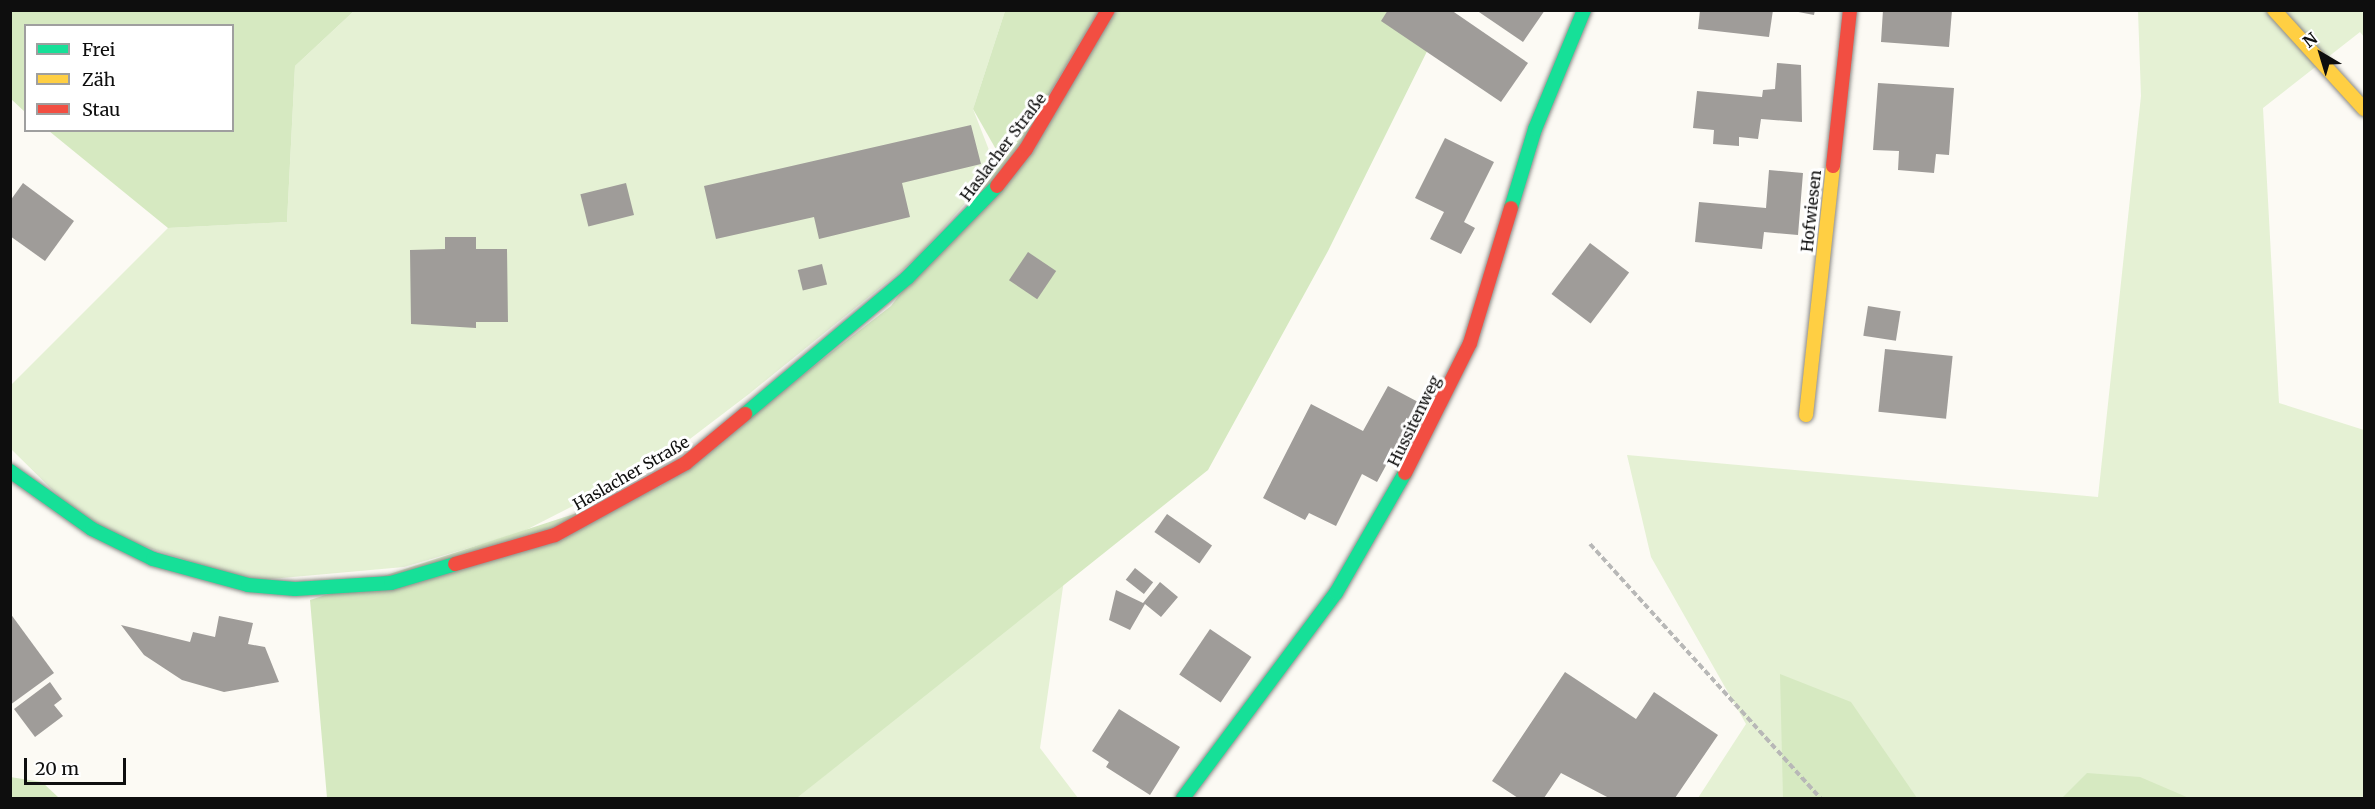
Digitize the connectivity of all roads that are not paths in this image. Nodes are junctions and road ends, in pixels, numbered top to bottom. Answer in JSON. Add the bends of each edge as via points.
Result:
{"nodes":[{"id":1,"x":1108,"y":10,"type":"edge"},
{"id":2,"x":1584,"y":10,"type":"edge"},
{"id":3,"x":1850,"y":10,"type":"edge"},
{"id":4,"x":2274,"y":10,"type":"edge"},
{"id":5,"x":2364,"y":109,"type":"edge"},
{"id":6,"x":1806,"y":415,"type":"dead end"},
{"id":7,"x":10,"y":471,"type":"edge"},
{"id":8,"x":1183,"y":798,"type":"edge"}],
"edges":[{"from":1,"to":7,"type":"street","name":"Haslacher Straße","via":[[1026,149],[981,207],[907,278],[686,463],[555,535],[391,583],[296,589],[248,585],[153,559],[92,529]]},
{"from":2,"to":8,"type":"street","name":"Hussitenweg","via":[[1535,129],[1470,343],[1430,430],[1336,593]]},
{"from":3,"to":6,"type":"street","name":"Hofwiesen"},
{"from":4,"to":5,"type":"street"}]}
